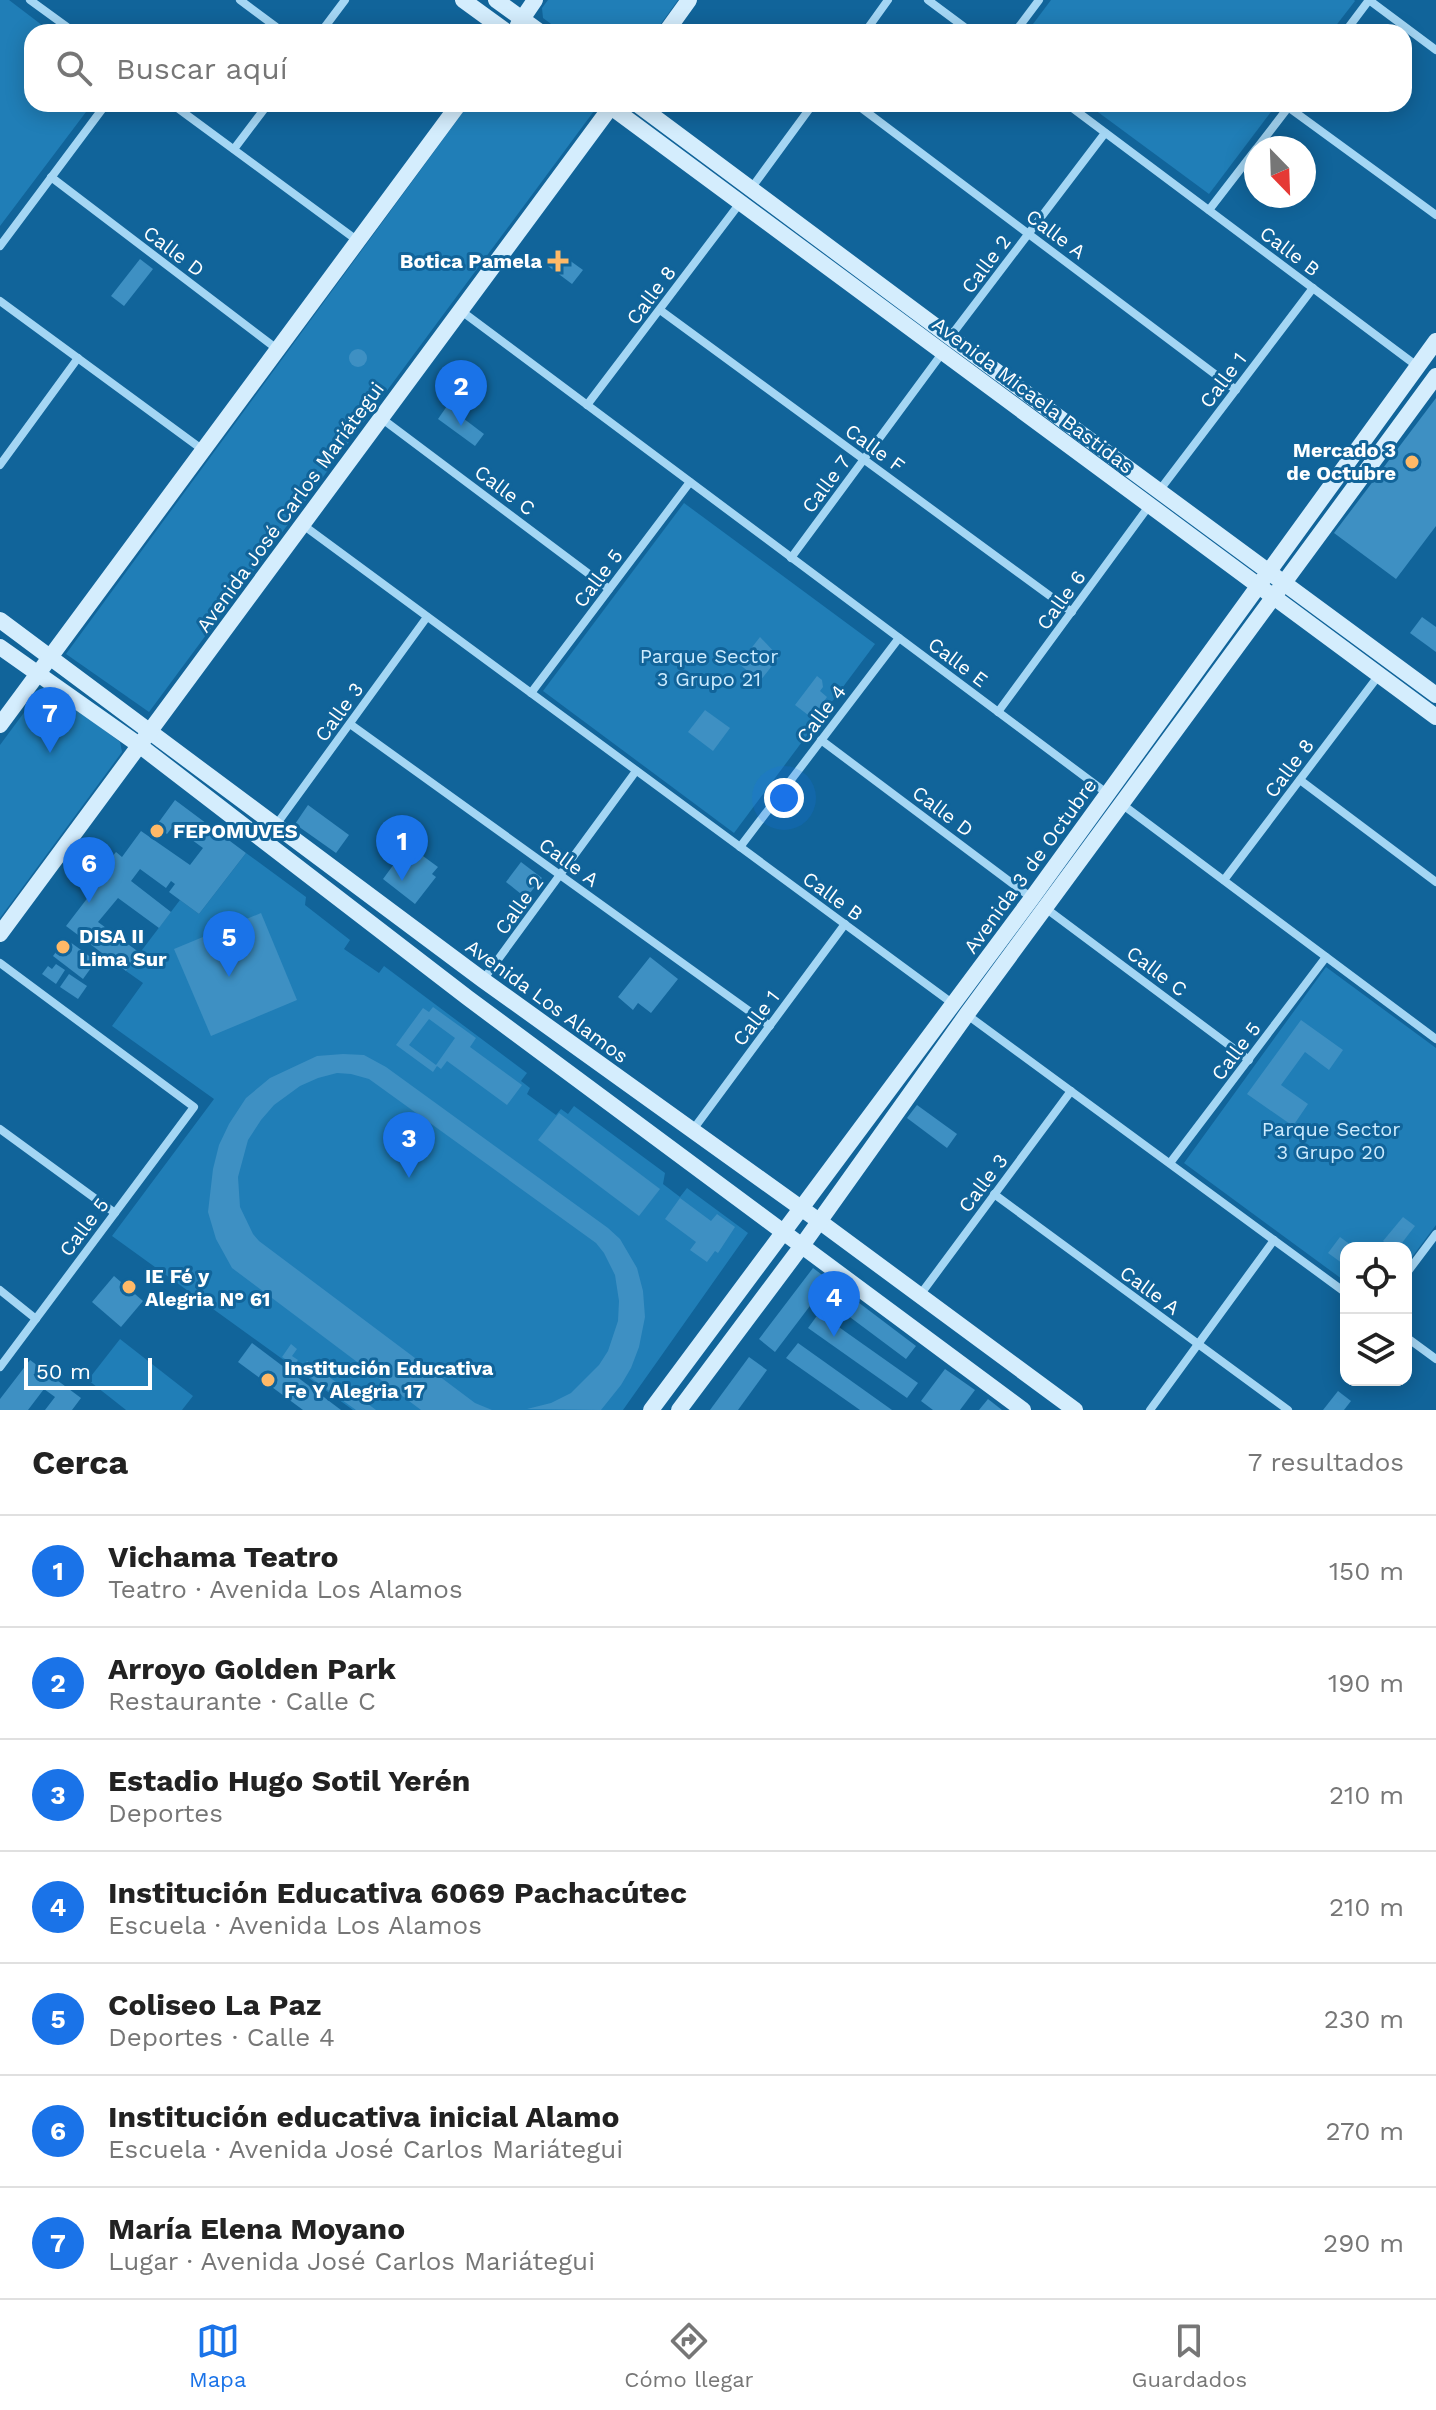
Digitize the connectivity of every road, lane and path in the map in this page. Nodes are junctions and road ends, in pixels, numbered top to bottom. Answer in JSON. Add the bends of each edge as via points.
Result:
{"nodes":[{"id":1,"x":30,"y":0,"type":"edge"},
{"id":2,"x":240,"y":0,"type":"edge"},
{"id":3,"x":345,"y":0,"type":"edge"},
{"id":4,"x":463,"y":0,"type":"edge"},
{"id":5,"x":496,"y":0,"type":"edge"},
{"id":6,"x":535,"y":0,"type":"edge"},
{"id":7,"x":689,"y":0,"type":"edge"},
{"id":8,"x":888,"y":0,"type":"edge"},
{"id":9,"x":928,"y":0,"type":"edge"},
{"id":10,"x":1039,"y":0,"type":"edge"},
{"id":11,"x":1369,"y":0,"type":"edge"},
{"id":12,"x":63,"y":24,"type":"edge"},
{"id":13,"x":272,"y":24,"type":"edge"},
{"id":14,"x":327,"y":24,"type":"edge"},
{"id":15,"x":507,"y":24,"type":"edge"},
{"id":16,"x":511,"y":24,"type":"edge"},
{"id":17,"x":517,"y":24,"type":"edge"},
{"id":18,"x":672,"y":24,"type":"edge"},
{"id":19,"x":871,"y":24,"type":"edge"},
{"id":20,"x":960,"y":24,"type":"edge"},
{"id":21,"x":1021,"y":24,"type":"edge"},
{"id":22,"x":1351,"y":24,"type":"edge"},
{"id":23,"x":1401,"y":24,"type":"edge"},
{"id":24,"x":1412,"y":32,"type":"edge"},
{"id":25,"x":1436,"y":50,"type":"edge"},
{"id":26,"x":100,"y":112,"type":"edge"},
{"id":27,"x":183,"y":112,"type":"edge"},
{"id":28,"x":262,"y":112,"type":"edge"},
{"id":29,"x":453,"y":112,"type":"edge"},
{"id":30,"x":605,"y":112,"type":"edge"},
{"id":31,"x":620,"y":112,"type":"edge"},
{"id":32,"x":646,"y":112,"type":"edge"},
{"id":33,"x":807,"y":112,"type":"edge"},
{"id":34,"x":867,"y":112,"type":"edge"},
{"id":35,"x":1077,"y":112,"type":"edge"},
{"id":36,"x":1284,"y":112,"type":"edge"},
{"id":37,"x":1298,"y":112,"type":"edge"},
{"id":38,"x":1105,"y":133,"type":"junction"},
{"id":39,"x":1266,"y":136,"type":"edge"},
{"id":40,"x":234,"y":149,"type":"junction"},
{"id":41,"x":1244,"y":165,"type":"edge"},
{"id":42,"x":51,"y":177,"type":"junction"},
{"id":43,"x":745,"y":197,"type":"junction"},
{"id":44,"x":1209,"y":210,"type":"junction"},
{"id":45,"x":1436,"y":215,"type":"edge"},
{"id":46,"x":1029,"y":234,"type":"junction"},
{"id":47,"x":358,"y":241,"type":"junction"},
{"id":48,"x":0,"y":246,"type":"edge"},
{"id":49,"x":1313,"y":288,"type":"junction"},
{"id":50,"x":0,"y":301,"type":"edge"},
{"id":51,"x":460,"y":310,"type":"junction"},
{"id":52,"x":660,"y":310,"type":"junction"},
{"id":53,"x":1436,"y":341,"type":"edge"},
{"id":54,"x":946,"y":345,"type":"junction"},
{"id":55,"x":277,"y":349,"type":"junction"},
{"id":56,"x":78,"y":358,"type":"junction"},
{"id":57,"x":1417,"y":366,"type":"junction"},
{"id":58,"x":1436,"y":376,"type":"edge"},
{"id":59,"x":1236,"y":390,"type":"junction"},
{"id":60,"x":587,"y":405,"type":"junction"},
{"id":61,"x":381,"y":418,"type":"junction"},
{"id":62,"x":203,"y":450,"type":"junction"},
{"id":63,"x":864,"y":459,"type":"junction"},
{"id":64,"x":0,"y":464,"type":"edge"},
{"id":65,"x":690,"y":482,"type":"junction"},
{"id":66,"x":1154,"y":499,"type":"junction"},
{"id":67,"x":302,"y":525,"type":"junction"},
{"id":68,"x":791,"y":558,"type":"junction"},
{"id":69,"x":1271,"y":585,"type":"junction"},
{"id":70,"x":609,"y":589,"type":"junction"},
{"id":71,"x":1072,"y":612,"type":"junction"},
{"id":72,"x":427,"y":617,"type":"junction"},
{"id":73,"x":0,"y":620,"type":"edge"},
{"id":74,"x":899,"y":638,"type":"junction"},
{"id":75,"x":0,"y":647,"type":"edge"},
{"id":76,"x":51,"y":657,"type":"junction"},
{"id":77,"x":39,"y":675,"type":"junction"},
{"id":78,"x":1379,"y":675,"type":"junction"},
{"id":79,"x":531,"y":693,"type":"junction"},
{"id":80,"x":1436,"y":695,"type":"edge"},
{"id":81,"x":998,"y":712,"type":"junction"},
{"id":82,"x":1436,"y":717,"type":"edge"},
{"id":83,"x":350,"y":724,"type":"junction"},
{"id":84,"x":0,"y":725,"type":"edge"},
{"id":85,"x":144,"y":738,"type":"junction"},
{"id":86,"x":821,"y":740,"type":"junction"},
{"id":87,"x":636,"y":771,"type":"junction"},
{"id":88,"x":1300,"y":780,"type":"junction"},
{"id":89,"x":1115,"y":799,"type":"junction"},
{"id":90,"x":276,"y":825,"type":"junction"},
{"id":91,"x":293,"y":838,"type":"junction"},
{"id":92,"x":740,"y":847,"type":"junction"},
{"id":93,"x":280,"y":854,"type":"junction"},
{"id":94,"x":560,"y":875,"type":"junction"},
{"id":95,"x":1224,"y":880,"type":"junction"},
{"id":96,"x":1436,"y":882,"type":"edge"},
{"id":97,"x":1039,"y":903,"type":"junction"},
{"id":98,"x":845,"y":924,"type":"junction"},
{"id":99,"x":0,"y":934,"type":"edge"},
{"id":100,"x":1326,"y":957,"type":"junction"},
{"id":101,"x":0,"y":963,"type":"edge"},
{"id":102,"x":483,"y":980,"type":"junction"},
{"id":103,"x":960,"y":1009,"type":"junction"},
{"id":104,"x":770,"y":1026,"type":"junction"},
{"id":105,"x":1434,"y":1033,"type":"edge"},
{"id":106,"x":1249,"y":1060,"type":"junction"},
{"id":107,"x":1071,"y":1091,"type":"junction"},
{"id":108,"x":0,"y":1129,"type":"edge"},
{"id":109,"x":692,"y":1131,"type":"junction"},
{"id":110,"x":1170,"y":1163,"type":"junction"},
{"id":111,"x":994,"y":1194,"type":"junction"},
{"id":112,"x":801,"y":1210,"type":"junction"},
{"id":113,"x":115,"y":1213,"type":"junction"},
{"id":114,"x":819,"y":1221,"type":"junction"},
{"id":115,"x":783,"y":1234,"type":"junction"},
{"id":116,"x":1436,"y":1234,"type":"edge"},
{"id":117,"x":1274,"y":1240,"type":"junction"},
{"id":118,"x":801,"y":1247,"type":"junction"},
{"id":119,"x":1412,"y":1266,"type":"edge"},
{"id":120,"x":1340,"y":1289,"type":"edge"},
{"id":121,"x":0,"y":1290,"type":"edge"},
{"id":122,"x":920,"y":1295,"type":"junction"},
{"id":123,"x":36,"y":1319,"type":"junction"},
{"id":124,"x":1412,"y":1341,"type":"edge"},
{"id":125,"x":1198,"y":1345,"type":"junction"},
{"id":126,"x":1436,"y":1359,"type":"edge"},
{"id":127,"x":0,"y":1367,"type":"edge"},
{"id":128,"x":651,"y":1410,"type":"edge"},
{"id":129,"x":679,"y":1410,"type":"edge"},
{"id":130,"x":1023,"y":1410,"type":"edge"},
{"id":131,"x":1075,"y":1410,"type":"edge"},
{"id":132,"x":1150,"y":1410,"type":"edge"},
{"id":133,"x":1288,"y":1410,"type":"edge"}],
"edges":[{"from":1,"to":12,"type":"street"},
{"from":2,"to":13,"type":"street"},
{"from":3,"to":14,"type":"street"},
{"from":4,"to":15,"type":"street"},
{"from":5,"to":16,"type":"street"},
{"from":6,"to":17,"type":"street"},
{"from":7,"to":18,"type":"street"},
{"from":8,"to":19,"type":"street"},
{"from":9,"to":20,"type":"street"},
{"from":10,"to":21,"type":"street"},
{"from":11,"to":22,"type":"street"},
{"from":11,"to":23,"type":"street"},
{"from":24,"to":25,"type":"street"},
{"from":26,"to":42,"type":"street"},
{"from":27,"to":40,"type":"street"},
{"from":28,"to":40,"type":"street"},
{"from":29,"to":47,"type":"street"},
{"from":30,"to":51,"type":"street","name":"Avenida José Carlos Mariátegui"},
{"from":31,"to":43,"type":"street","name":"Avenida Micaela Bastidas"},
{"from":32,"to":43,"type":"street","name":"Avenida Micaela Bastidas"},
{"from":33,"to":43,"type":"street"},
{"from":34,"to":46,"type":"street","name":"Calle A"},
{"from":35,"to":38,"type":"street","name":"Calle B"},
{"from":36,"to":39,"type":"street"},
{"from":37,"to":45,"type":"street"},
{"from":38,"to":44,"type":"street","name":"Calle B"},
{"from":38,"to":46,"type":"street","name":"Calle 2"},
{"from":40,"to":47,"type":"street"},
{"from":41,"to":44,"type":"street"},
{"from":42,"to":48,"type":"street"},
{"from":42,"to":55,"type":"street","name":"Calle D"},
{"from":43,"to":52,"type":"street","name":"Calle 8"},
{"from":43,"to":54,"type":"street","name":"Avenida Micaela Bastidas"},
{"from":44,"to":49,"type":"street","name":"Calle B"},
{"from":46,"to":54,"type":"street","name":"Calle 2"},
{"from":46,"to":59,"type":"street","name":"Calle A"},
{"from":47,"to":55,"type":"street"},
{"from":49,"to":57,"type":"street","name":"Calle B"},
{"from":49,"to":59,"type":"street","name":"Calle 1"},
{"from":50,"to":56,"type":"street"},
{"from":51,"to":60,"type":"street","name":"Calle E"},
{"from":51,"to":61,"type":"street","name":"Avenida José Carlos Mariátegui"},
{"from":52,"to":60,"type":"street","name":"Calle 8"},
{"from":52,"to":63,"type":"street","name":"Calle F"},
{"from":53,"to":57,"type":"street","name":"Avenida 3 de Octubre"},
{"from":54,"to":63,"type":"street","name":"Calle 7"},
{"from":54,"to":66,"type":"street","name":"Avenida Micaela Bastidas"},
{"from":55,"to":62,"type":"street"},
{"from":56,"to":62,"type":"street"},
{"from":56,"to":64,"type":"street"},
{"from":57,"to":69,"type":"street","name":"Avenida 3 de Octubre"},
{"from":58,"to":69,"type":"street","name":"Avenida 3 de Octubre"},
{"from":59,"to":66,"type":"street","name":"Calle 1"},
{"from":60,"to":65,"type":"street","name":"Calle E"},
{"from":61,"to":67,"type":"street","name":"Avenida José Carlos Mariátegui"},
{"from":61,"to":70,"type":"street","name":"Calle C"},
{"from":62,"to":76,"type":"street"},
{"from":63,"to":68,"type":"street","name":"Calle 7"},
{"from":63,"to":71,"type":"street","name":"Calle F"},
{"from":65,"to":68,"type":"street","name":"Calle E"},
{"from":65,"to":70,"type":"street","name":"Calle 5"},
{"from":66,"to":69,"type":"street","name":"Avenida Micaela Bastidas"},
{"from":66,"to":71,"type":"street","name":"Calle 6"},
{"from":67,"to":72,"type":"street","name":"Calle B"},
{"from":67,"to":85,"type":"street","name":"Avenida José Carlos Mariátegui"},
{"from":68,"to":74,"type":"street","name":"Calle E"},
{"from":69,"to":78,"type":"street","name":"Avenida Micaela Bastidas"},
{"from":69,"to":80,"type":"street","name":"Avenida Micaela Bastidas"},
{"from":69,"to":89,"type":"street","name":"Avenida 3 de Octubre"},
{"from":70,"to":79,"type":"street","name":"Calle 5"},
{"from":71,"to":81,"type":"street","name":"Calle 6"},
{"from":72,"to":79,"type":"street","name":"Calle B"},
{"from":72,"to":83,"type":"street","name":"Calle 3"},
{"from":73,"to":76,"type":"street","name":"Avenida Los Alamos"},
{"from":74,"to":81,"type":"street","name":"Calle E"},
{"from":74,"to":86,"type":"street","name":"Calle 4"},
{"from":75,"to":77,"type":"street","name":"Avenida Los Alamos"},
{"from":76,"to":77,"type":"street"},
{"from":76,"to":85,"type":"street","name":"Avenida Los Alamos"},
{"from":77,"to":84,"type":"street"},
{"from":77,"to":85,"type":"street","name":"Avenida Los Alamos"},
{"from":78,"to":82,"type":"street","name":"Avenida Micaela Bastidas"},
{"from":78,"to":88,"type":"street","name":"Calle 8"},
{"from":79,"to":87,"type":"street","name":"Calle B"},
{"from":81,"to":89,"type":"street","name":"Calle E"},
{"from":83,"to":90,"type":"street","name":"Calle 3"},
{"from":83,"to":94,"type":"street","name":"Calle A"},
{"from":85,"to":90,"type":"street","name":"Avenida Los Alamos"},
{"from":85,"to":93,"type":"street","name":"Avenida Los Alamos"},
{"from":85,"to":99,"type":"street","name":"Avenida José Carlos Mariátegui"},
{"from":86,"to":92,"type":"street","name":"Calle 4"},
{"from":86,"to":97,"type":"street","name":"Calle D"},
{"from":87,"to":92,"type":"street","name":"Calle B"},
{"from":87,"to":94,"type":"street","name":"Calle 2"},
{"from":88,"to":95,"type":"street","name":"Calle 8"},
{"from":88,"to":96,"type":"street"},
{"from":89,"to":95,"type":"street","name":"Calle E"},
{"from":89,"to":97,"type":"street","name":"Avenida 3 de Octubre"},
{"from":90,"to":91,"type":"street","name":"Avenida Los Alamos"},
{"from":91,"to":93,"type":"street"},
{"from":91,"to":102,"type":"street","name":"Avenida Los Alamos"},
{"from":92,"to":98,"type":"street","name":"Calle B"},
{"from":93,"to":115,"type":"street","name":"Avenida Los Alamos"},
{"from":94,"to":102,"type":"street","name":"Calle 2"},
{"from":94,"to":104,"type":"street","name":"Calle A"},
{"from":95,"to":100,"type":"street","name":"Calle E"},
{"from":97,"to":103,"type":"street","name":"Avenida 3 de Octubre"},
{"from":97,"to":106,"type":"street","name":"Calle C"},
{"from":98,"to":103,"type":"street","name":"Calle B"},
{"from":98,"to":104,"type":"street","name":"Calle 1"},
{"from":100,"to":105,"type":"street","name":"Calle E"},
{"from":100,"to":106,"type":"street","name":"Calle 5"},
{"from":101,"to":113,"type":"street","name":"Calle 5","via":[[194,1107]]},
{"from":102,"to":109,"type":"street","name":"Avenida Los Alamos"},
{"from":103,"to":107,"type":"street","name":"Calle B"},
{"from":103,"to":112,"type":"street","name":"Avenida 3 de Octubre"},
{"from":103,"to":114,"type":"street","name":"Avenida 3 de Octubre"},
{"from":104,"to":109,"type":"street","name":"Calle 1"},
{"from":106,"to":110,"type":"street","name":"Calle 5"},
{"from":107,"to":110,"type":"street","name":"Calle B"},
{"from":107,"to":111,"type":"street","name":"Calle 3"},
{"from":108,"to":113,"type":"street"},
{"from":109,"to":112,"type":"street","name":"Avenida Los Alamos"},
{"from":110,"to":117,"type":"street","name":"Calle B"},
{"from":111,"to":122,"type":"street","name":"Calle 3"},
{"from":111,"to":125,"type":"street","name":"Calle A"},
{"from":112,"to":114,"type":"street","name":"Avenida Los Alamos"},
{"from":112,"to":115,"type":"street","name":"Avenida 3 de Octubre"},
{"from":113,"to":123,"type":"street","name":"Calle 5"},
{"from":114,"to":118,"type":"street","name":"Avenida 3 de Octubre"},
{"from":114,"to":122,"type":"street","name":"Avenida Los Alamos"},
{"from":115,"to":118,"type":"street","name":"Avenida Los Alamos"},
{"from":115,"to":128,"type":"street","name":"Avenida 3 de Octubre"},
{"from":116,"to":119,"type":"street"},
{"from":117,"to":120,"type":"street","name":"Calle B"},
{"from":117,"to":125,"type":"street"},
{"from":118,"to":129,"type":"street","name":"Avenida 3 de Octubre"},
{"from":118,"to":130,"type":"street","name":"Avenida Los Alamos"},
{"from":121,"to":123,"type":"street"},
{"from":122,"to":131,"type":"street","name":"Avenida Los Alamos"},
{"from":123,"to":127,"type":"street","name":"Calle 5"},
{"from":124,"to":126,"type":"street"},
{"from":125,"to":132,"type":"street"},
{"from":125,"to":133,"type":"street","name":"Calle A"}]}
